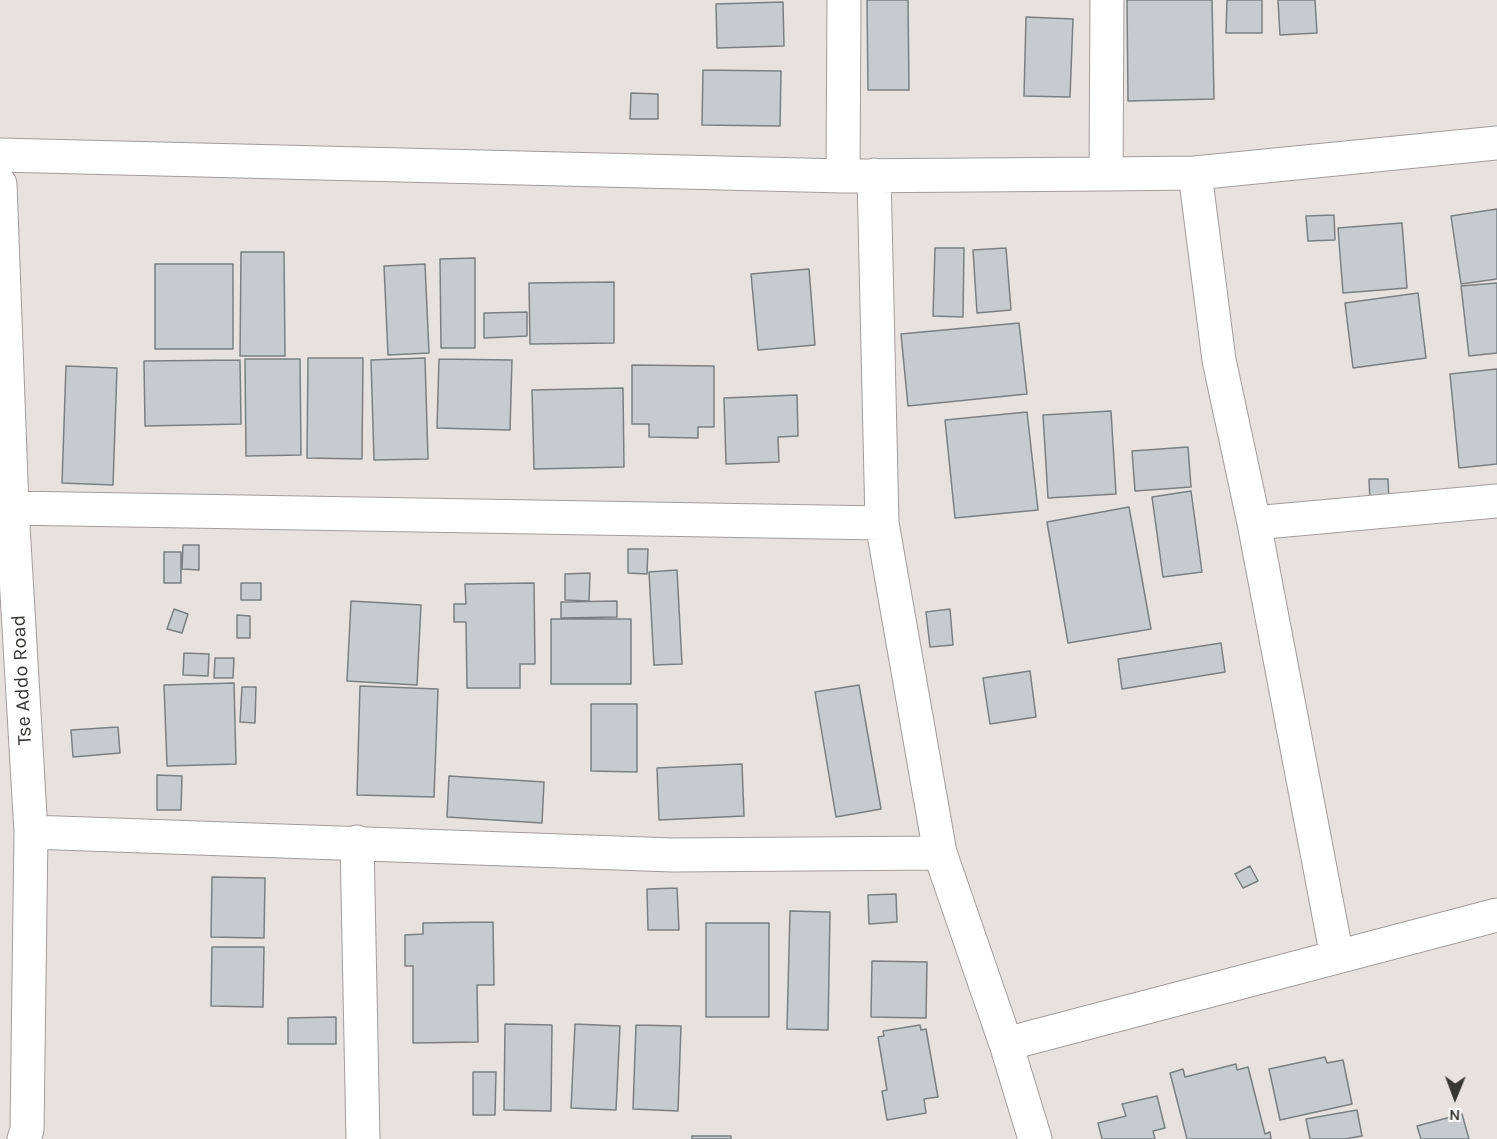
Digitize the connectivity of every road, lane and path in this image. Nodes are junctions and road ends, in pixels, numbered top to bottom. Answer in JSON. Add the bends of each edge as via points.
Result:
{"nodes":[{"id":1,"x":844,"y":0,"type":"edge"},
{"id":2,"x":1107,"y":0,"type":"edge"},
{"id":3,"x":1497,"y":143,"type":"edge"},
{"id":4,"x":0,"y":155,"type":"edge"},
{"id":5,"x":1195,"y":173,"type":"junction"},
{"id":6,"x":1106,"y":174,"type":"junction"},
{"id":7,"x":858,"y":175,"type":"junction"},
{"id":8,"x":0,"y":184,"type":"edge"},
{"id":9,"x":1497,"y":501,"type":"edge"},
{"id":10,"x":12,"y":508,"type":"junction"},
{"id":11,"x":882,"y":523,"type":"junction"},
{"id":12,"x":1254,"y":523,"type":"junction"},
{"id":13,"x":31,"y":832,"type":"junction"},
{"id":14,"x":357,"y":842,"type":"junction"},
{"id":15,"x":940,"y":853,"type":"junction"},
{"id":16,"x":1497,"y":915,"type":"edge"},
{"id":17,"x":1337,"y":957,"type":"junction"},
{"id":18,"x":1006,"y":1044,"type":"junction"},
{"id":19,"x":24,"y":1139,"type":"edge"},
{"id":20,"x":363,"y":1139,"type":"edge"},
{"id":21,"x":1035,"y":1139,"type":"edge"}],
"edges":[{"from":1,"to":7,"type":"street"},
{"from":2,"to":6,"type":"street"},
{"from":3,"to":5,"type":"street"},
{"from":4,"to":7,"type":"street"},
{"from":5,"to":6,"type":"street"},
{"from":5,"to":12,"type":"street","via":[[1219,360]]},
{"from":6,"to":7,"type":"street"},
{"from":7,"to":11,"type":"street"},
{"from":8,"to":10,"type":"street","name":"Tse Addo Road"},
{"from":9,"to":12,"type":"street"},
{"from":10,"to":11,"type":"street"},
{"from":10,"to":13,"type":"street","name":"Tse Addo Road"},
{"from":11,"to":15,"type":"street"},
{"from":12,"to":17,"type":"street"},
{"from":13,"to":14,"type":"street"},
{"from":13,"to":19,"type":"street","name":"Tse Addo Road"},
{"from":14,"to":15,"type":"street","via":[[674,855]]},
{"from":14,"to":20,"type":"street"},
{"from":15,"to":18,"type":"street"},
{"from":16,"to":17,"type":"street"},
{"from":17,"to":18,"type":"street"},
{"from":18,"to":21,"type":"street"}]}
